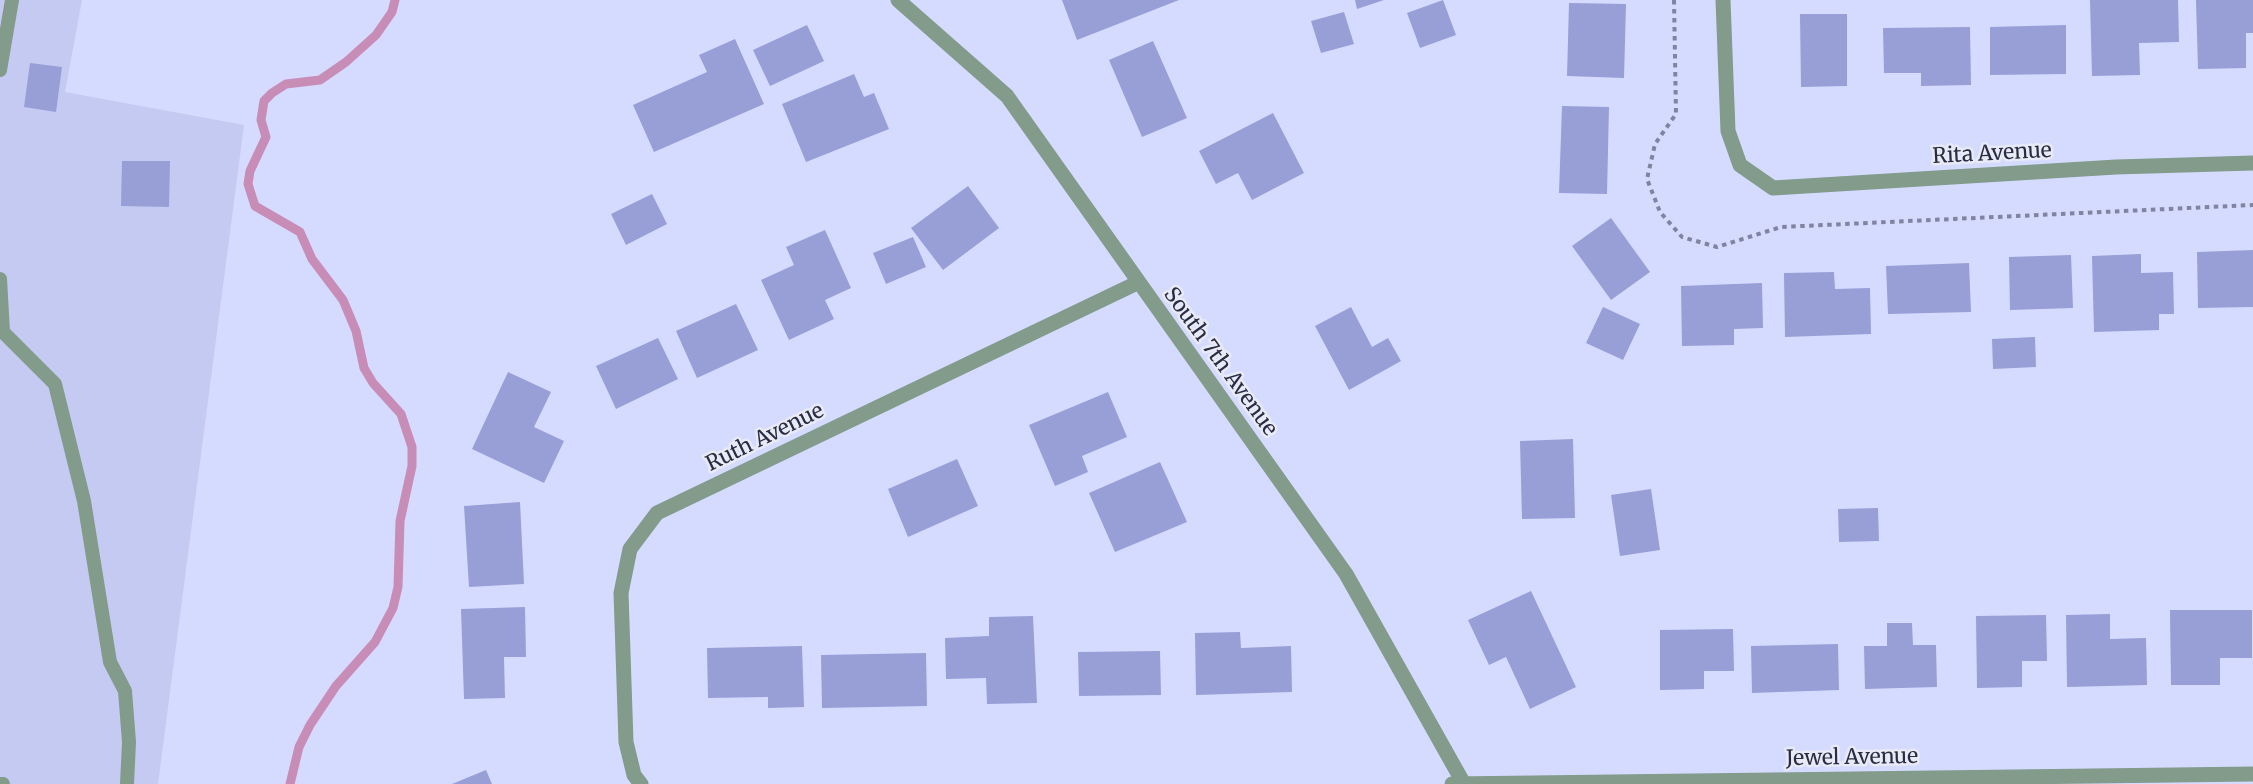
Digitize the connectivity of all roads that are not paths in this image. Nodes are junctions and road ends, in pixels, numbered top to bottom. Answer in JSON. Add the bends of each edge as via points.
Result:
{"nodes":[{"id":1,"x":12,"y":0,"type":"edge"},
{"id":2,"x":1724,"y":0,"type":"edge"},
{"id":3,"x":906,"y":2,"type":"edge"},
{"id":4,"x":0,"y":70,"type":"edge"},
{"id":5,"x":2253,"y":163,"type":"edge"},
{"id":6,"x":0,"y":279,"type":"edge"},
{"id":7,"x":1137,"y":282,"type":"junction"},
{"id":8,"x":2,"y":332,"type":"edge"},
{"id":9,"x":2253,"y":774,"type":"edge"},
{"id":10,"x":638,"y":779,"type":"edge"},
{"id":11,"x":127,"y":784,"type":"edge"},
{"id":12,"x":1452,"y":784,"type":"edge"},
{"id":13,"x":1464,"y":784,"type":"edge"}],
"edges":[{"from":1,"to":4,"type":"lane"},
{"from":2,"to":5,"type":"street","name":"Rita Avenue","via":[[1728,130],[1740,165],[1773,188]]},
{"from":3,"to":7,"type":"street","name":"South 7th Avenue","via":[[1007,96]]},
{"from":6,"to":8,"type":"lane"},
{"from":7,"to":10,"type":"street","name":"Ruth Avenue","via":[[657,513],[630,549],[621,593],[626,742]]},
{"from":7,"to":13,"type":"street","name":"South 7th Avenue","via":[[1347,574]]},
{"from":8,"to":11,"type":"lane","via":[[56,384],[84,501],[110,662],[125,691]]},
{"from":9,"to":13,"type":"street","name":"Jewel Avenue"},
{"from":12,"to":13,"type":"street","name":"Jewel Avenue"}]}
